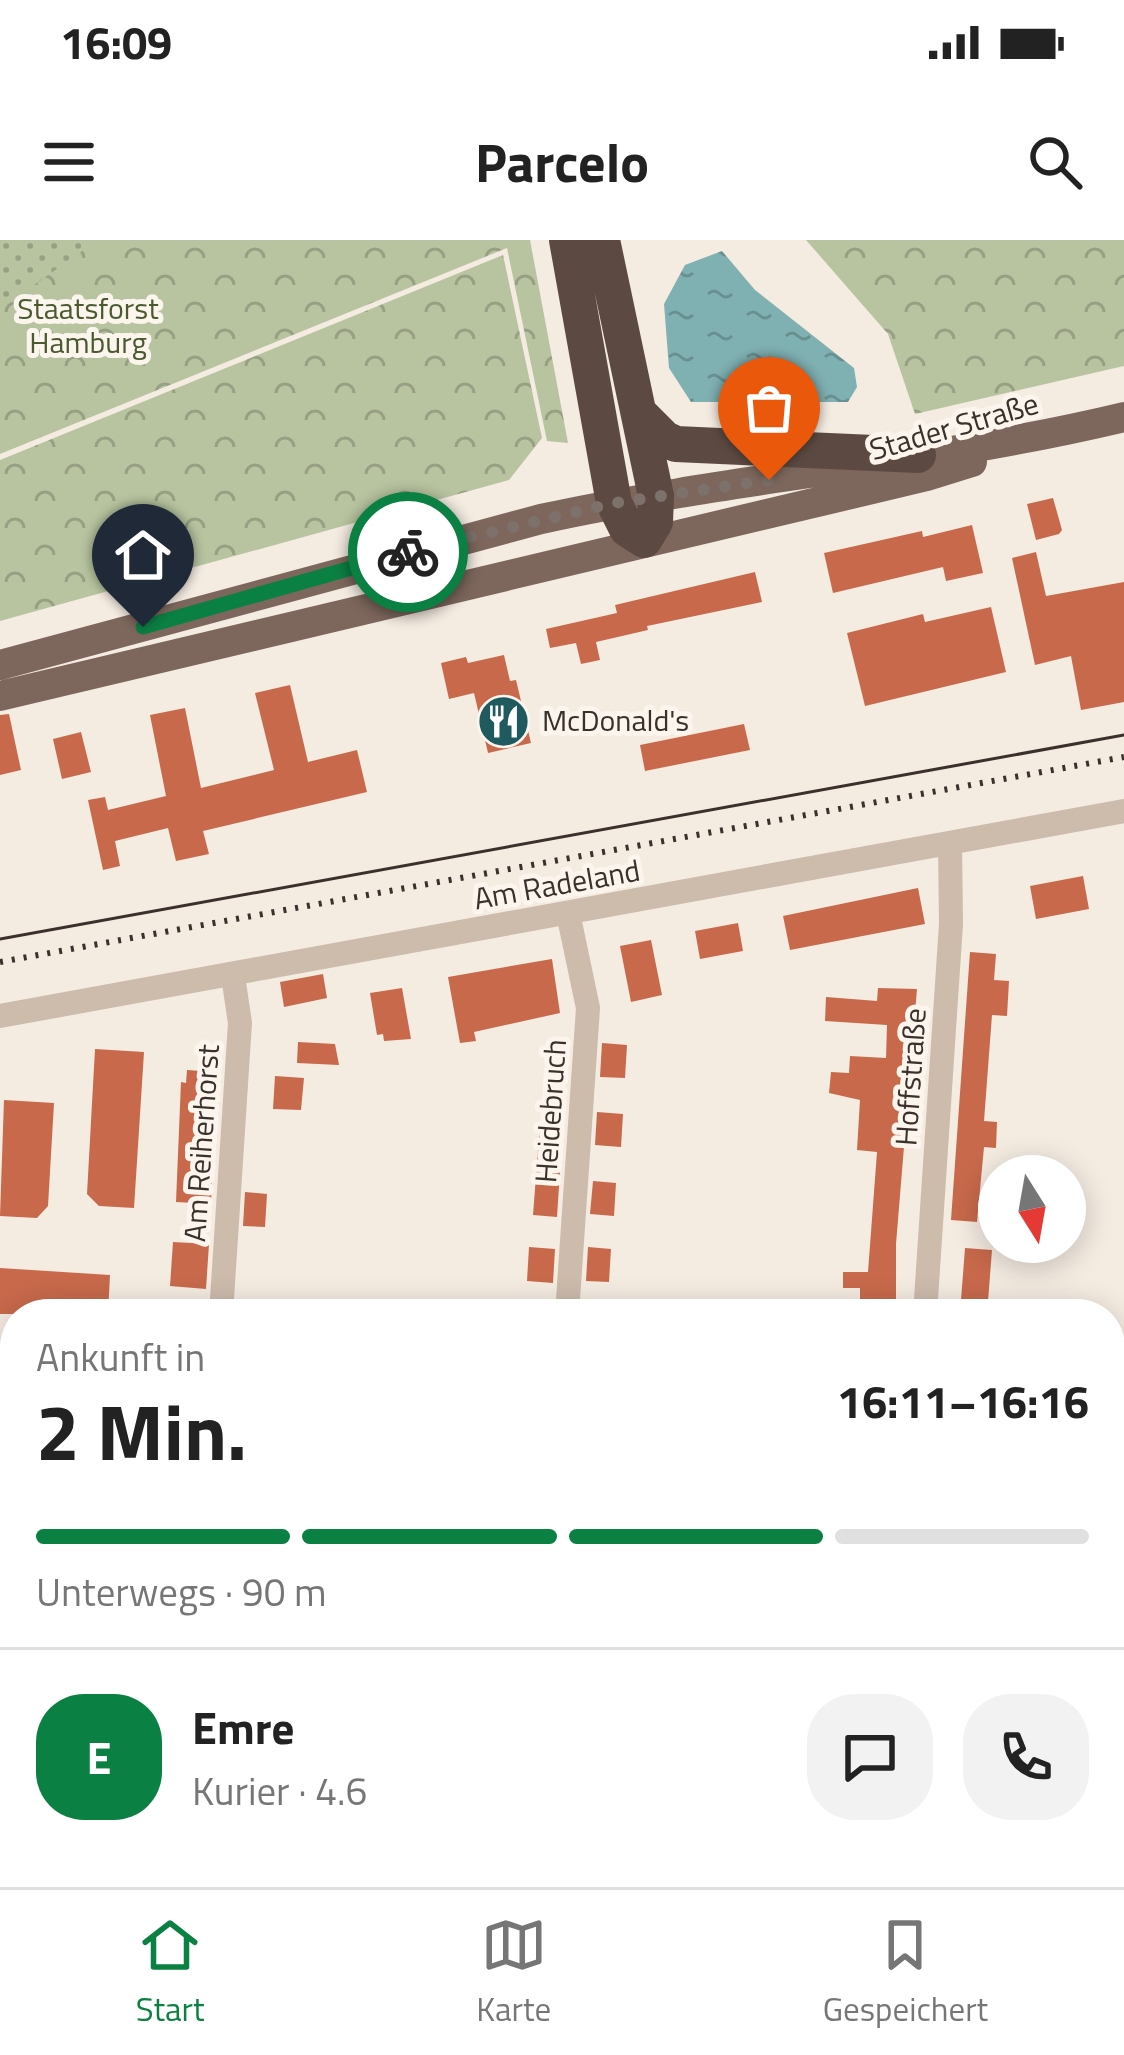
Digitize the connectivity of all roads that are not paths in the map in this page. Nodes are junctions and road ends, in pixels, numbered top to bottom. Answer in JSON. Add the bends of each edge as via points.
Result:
{"nodes":[{"id":1,"x":567,"y":240,"type":"edge"},
{"id":2,"x":602,"y":240,"type":"edge"},
{"id":3,"x":640,"y":414,"type":"junction"},
{"id":4,"x":1124,"y":417,"type":"edge"},
{"id":5,"x":1086,"y":426,"type":"junction"},
{"id":6,"x":918,"y":455,"type":"junction"},
{"id":7,"x":656,"y":496,"type":"junction"},
{"id":8,"x":614,"y":503,"type":"junction"},
{"id":9,"x":644,"y":540,"type":"junction"},
{"id":10,"x":0,"y":665,"type":"edge"},
{"id":11,"x":0,"y":696,"type":"edge"},
{"id":12,"x":1124,"y":811,"type":"edge"},
{"id":13,"x":950,"y":844,"type":"junction"},
{"id":14,"x":568,"y":913,"type":"junction"},
{"id":15,"x":233,"y":976,"type":"junction"},
{"id":16,"x":0,"y":1016,"type":"edge"},
{"id":17,"x":222,"y":1299,"type":"edge"},
{"id":18,"x":568,"y":1299,"type":"edge"},
{"id":19,"x":926,"y":1299,"type":"edge"}],
"edges":[{"from":1,"to":8,"type":"highway"},
{"from":2,"to":3,"type":"highway"},
{"from":3,"to":6,"type":"highway","via":[[676,444]]},
{"from":3,"to":7,"type":"highway"},
{"from":4,"to":5,"type":"main road","name":"Stader Straße"},
{"from":5,"to":6,"type":"main road","name":"Stader Straße"},
{"from":5,"to":9,"type":"main road","name":"Stader Straße","via":[[927,476]]},
{"from":6,"to":7,"type":"main road","name":"Stader Straße"},
{"from":7,"to":8,"type":"main road","name":"Stader Straße"},
{"from":7,"to":9,"type":"highway"},
{"from":8,"to":9,"type":"highway","via":[[627,529]]},
{"from":8,"to":10,"type":"main road","name":"Stader Straße"},
{"from":9,"to":11,"type":"main road","name":"Stader Straße"},
{"from":12,"to":13,"type":"street","name":"Am Radeland"},
{"from":13,"to":14,"type":"street","name":"Am Radeland"},
{"from":13,"to":19,"type":"street","name":"Hoffstraße"},
{"from":14,"to":15,"type":"street","name":"Am Radeland"},
{"from":14,"to":18,"type":"street","name":"Heidebruch","via":[[588,1008]]},
{"from":15,"to":16,"type":"street","name":"Am Radeland"},
{"from":15,"to":17,"type":"street","name":"Am Reiherhorst","via":[[240,1023]]}]}
